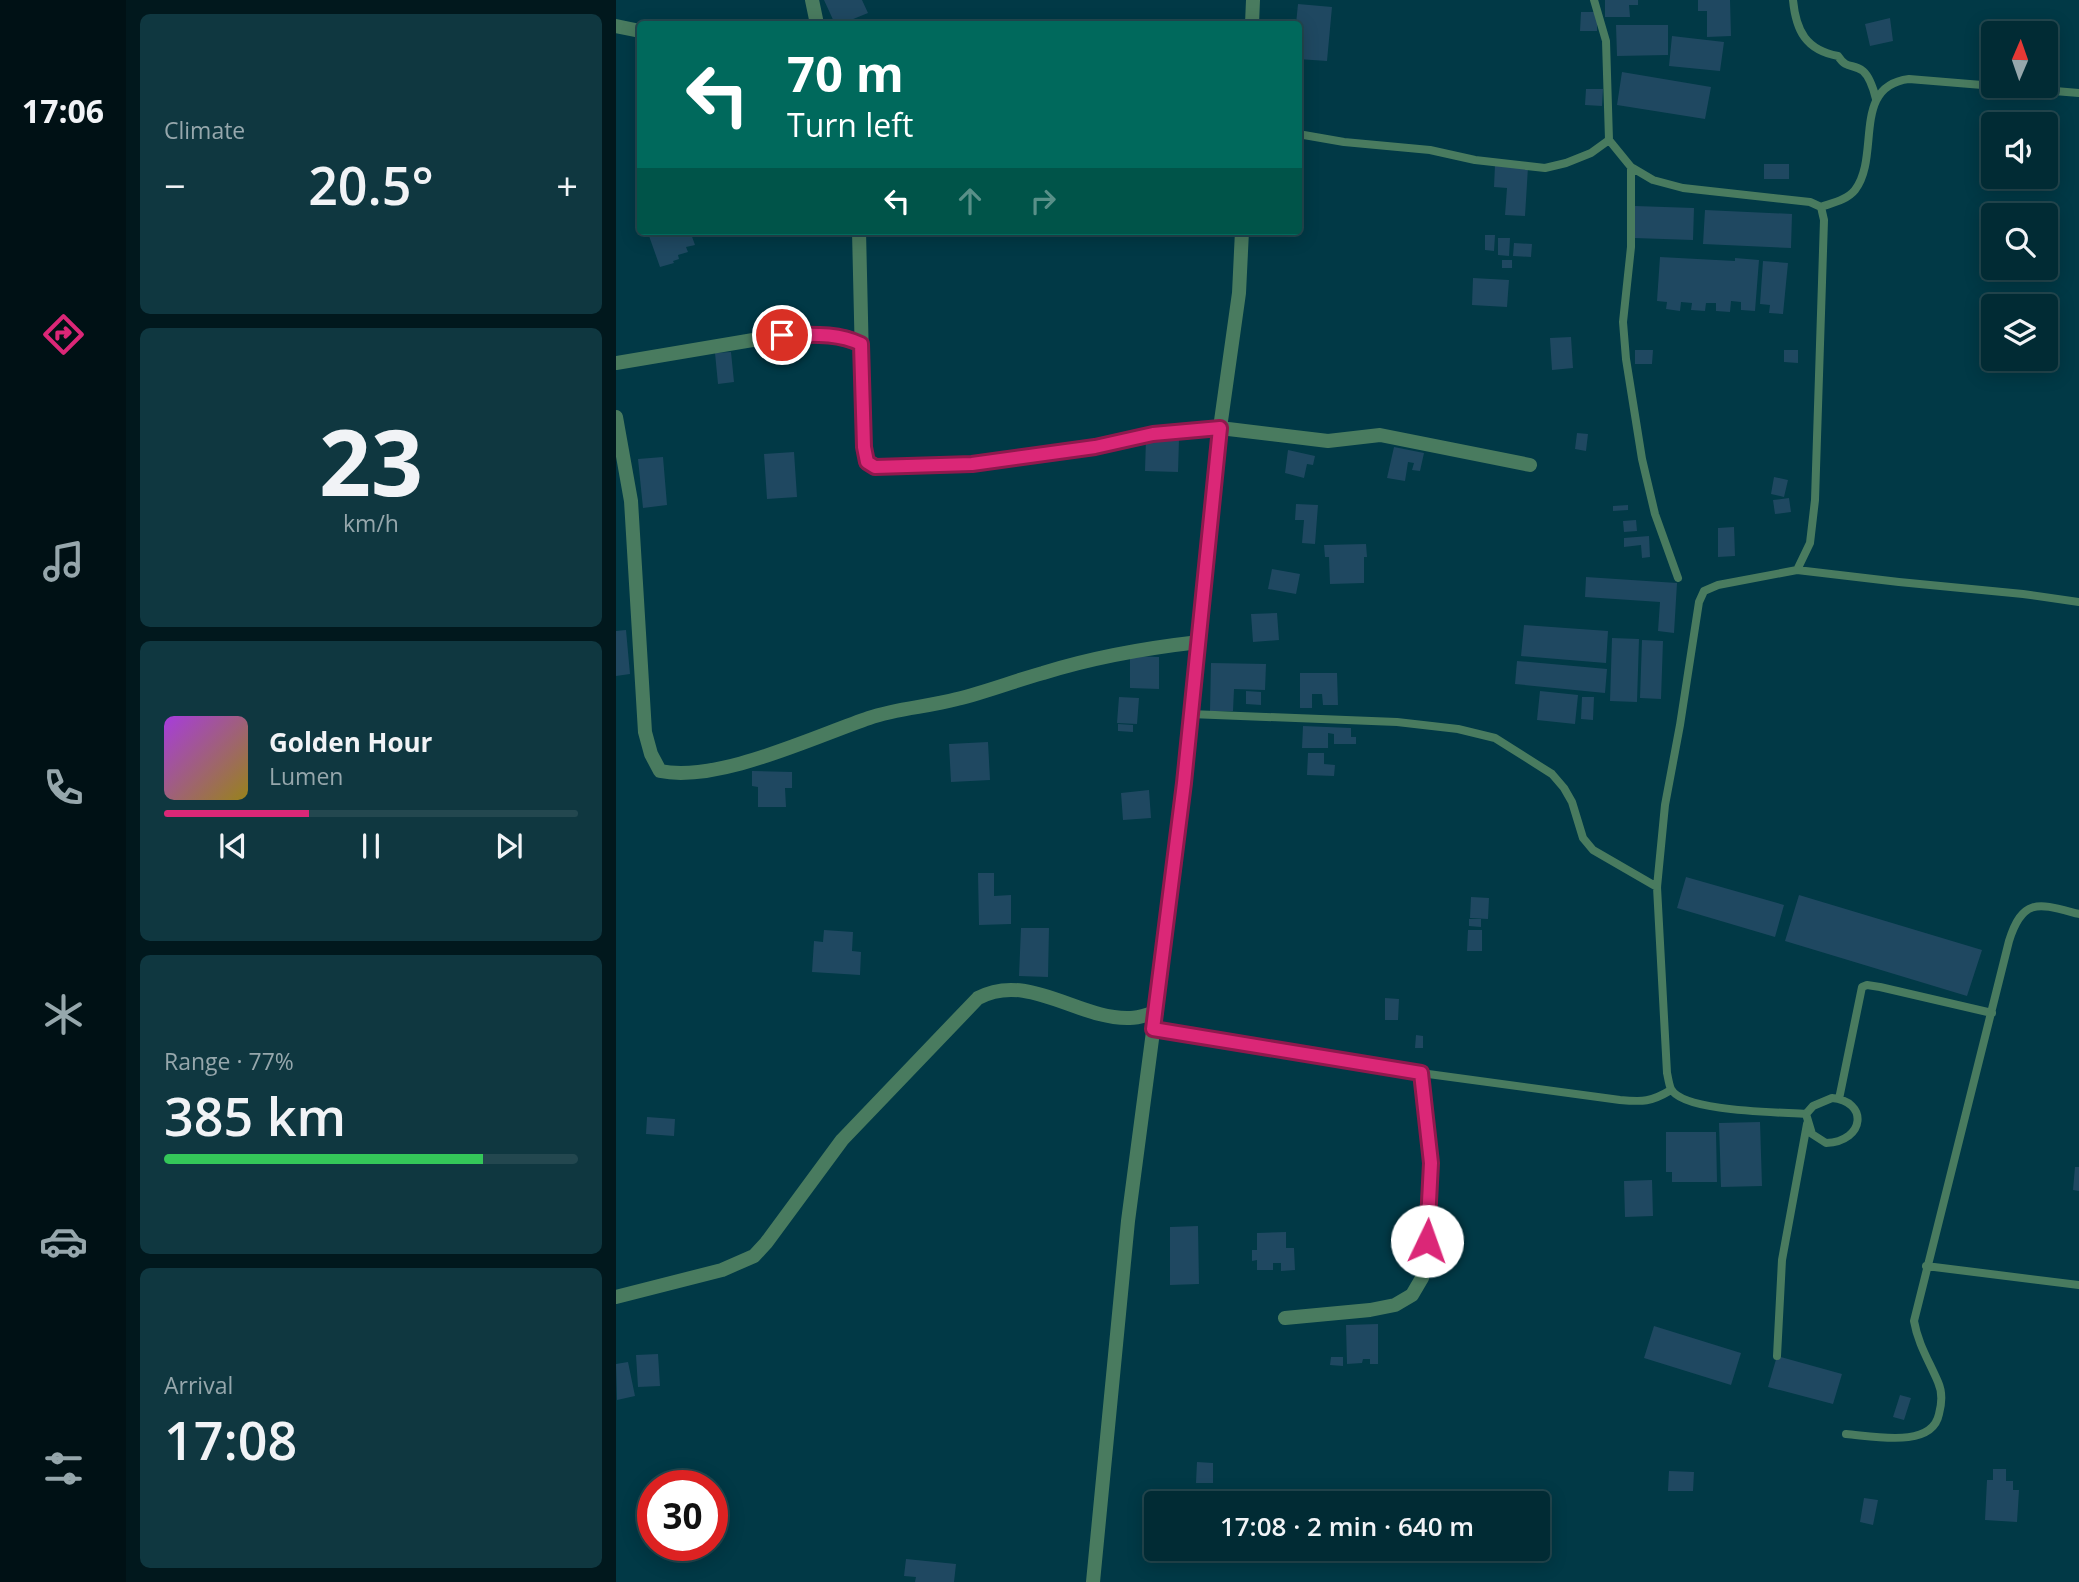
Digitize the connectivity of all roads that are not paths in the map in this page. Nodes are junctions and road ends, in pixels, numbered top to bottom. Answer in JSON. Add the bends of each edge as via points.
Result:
{"nodes":[{"id":1,"x":812,"y":0,"type":"edge"},
{"id":2,"x":1253,"y":0,"type":"edge"},
{"id":3,"x":1594,"y":0,"type":"edge"},
{"id":4,"x":1793,"y":0,"type":"edge"},
{"id":5,"x":816,"y":21,"type":"edge"},
{"id":6,"x":1252,"y":21,"type":"edge"},
{"id":7,"x":616,"y":26,"type":"edge"},
{"id":8,"x":637,"y":30,"type":"edge"},
{"id":9,"x":2079,"y":93,"type":"edge"},
{"id":10,"x":1876,"y":99,"type":"junction"},
{"id":11,"x":1302,"y":135,"type":"edge"},
{"id":12,"x":1609,"y":140,"type":"junction"},
{"id":13,"x":1631,"y":167,"type":"junction"},
{"id":14,"x":1821,"y":207,"type":"junction"},
{"id":15,"x":859,"y":235,"type":"edge"},
{"id":16,"x":1242,"y":235,"type":"edge"},
{"id":17,"x":861,"y":344,"type":"junction"},
{"id":18,"x":616,"y":363,"type":"edge"},
{"id":19,"x":616,"y":417,"type":"edge"},
{"id":20,"x":1220,"y":428,"type":"junction"},
{"id":21,"x":1530,"y":465,"type":"dead end"},
{"id":22,"x":1797,"y":569,"type":"junction"},
{"id":23,"x":1678,"y":578,"type":"dead end"},
{"id":24,"x":2079,"y":603,"type":"edge"},
{"id":25,"x":1199,"y":642,"type":"junction"},
{"id":26,"x":1190,"y":714,"type":"junction"},
{"id":27,"x":1657,"y":887,"type":"junction"},
{"id":28,"x":2079,"y":914,"type":"edge"},
{"id":29,"x":1157,"y":1012,"type":"junction"},
{"id":30,"x":1992,"y":1013,"type":"junction"},
{"id":31,"x":1153,"y":1029,"type":"junction"},
{"id":32,"x":1421,"y":1073,"type":"junction"},
{"id":33,"x":1671,"y":1090,"type":"junction"},
{"id":34,"x":1839,"y":1099,"type":"junction"},
{"id":35,"x":1806,"y":1114,"type":"junction"},
{"id":36,"x":1807,"y":1124,"type":"junction"},
{"id":37,"x":1926,"y":1266,"type":"junction"},
{"id":38,"x":2079,"y":1285,"type":"edge"},
{"id":39,"x":616,"y":1297,"type":"edge"},
{"id":40,"x":1285,"y":1318,"type":"dead end"},
{"id":41,"x":1777,"y":1356,"type":"dead end"},
{"id":42,"x":1846,"y":1434,"type":"dead end"},
{"id":43,"x":1093,"y":1582,"type":"edge"}],
"edges":[{"from":1,"to":5,"type":"street"},
{"from":2,"to":6,"type":"street"},
{"from":3,"to":12,"type":"lane","via":[[1606,41]]},
{"from":4,"to":10,"type":"lane","via":[[1805,39],[1814,49],[1838,56],[1843,65],[1863,71]]},
{"from":7,"to":8,"type":"street"},
{"from":9,"to":10,"type":"lane","via":[[1909,79],[1895,81]]},
{"from":10,"to":14,"type":"lane","via":[[1856,189]]},
{"from":11,"to":12,"type":"lane","via":[[1545,167],[1591,153]]},
{"from":12,"to":13,"type":"lane"},
{"from":13,"to":14,"type":"lane","via":[[1653,180],[1683,188],[1795,199]]},
{"from":13,"to":23,"type":"lane","via":[[1631,247],[1623,322],[1626,359],[1655,514]]},
{"from":14,"to":22,"type":"lane","via":[[1815,500],[1810,543]]},
{"from":15,"to":17,"type":"street"},
{"from":16,"to":20,"type":"street","via":[[1239,293]]},
{"from":17,"to":18,"type":"street","via":[[833,335],[782,335]]},
{"from":17,"to":20,"type":"street","via":[[864,447],[867,462],[875,467],[972,464],[1153,434]]},
{"from":19,"to":25,"type":"street","via":[[631,501],[645,732],[660,771],[720,768],[871,717],[953,700],[1096,659]]},
{"from":20,"to":21,"type":"street","via":[[1328,441],[1380,435]]},
{"from":20,"to":25,"type":"street"},
{"from":22,"to":24,"type":"lane"},
{"from":22,"to":27,"type":"lane","via":[[1718,585],[1704,591],[1699,602],[1665,805]]},
{"from":25,"to":26,"type":"street"},
{"from":26,"to":27,"type":"lane","via":[[1397,722],[1495,738],[1552,774],[1568,795],[1583,838],[1593,850]]},
{"from":26,"to":29,"type":"street"},
{"from":27,"to":33,"type":"lane"},
{"from":28,"to":30,"type":"lane","via":[[2049,906],[2022,911],[2012,931]]},
{"from":29,"to":31,"type":"street"},
{"from":29,"to":39,"type":"street","via":[[1121,1017],[1027,991],[992,990],[963,1013],[842,1140],[754,1256],[722,1270]]},
{"from":30,"to":34,"type":"lane","via":[[1880,987],[1862,987]]},
{"from":30,"to":37,"type":"lane"},
{"from":31,"to":32,"type":"lane"},
{"from":31,"to":43,"type":"street","via":[[1128,1221]]},
{"from":32,"to":33,"type":"lane","via":[[1644,1102]]},
{"from":32,"to":40,"type":"street","via":[[1431,1163],[1422,1278],[1412,1294],[1395,1305]]},
{"from":33,"to":35,"type":"lane","via":[[1681,1099],[1706,1107]]},
{"from":34,"to":35,"type":"lane","via":[[1822,1101]]},
{"from":34,"to":36,"type":"lane","via":[[1853,1107],[1857,1116],[1850,1136],[1826,1143],[1812,1134]]},
{"from":35,"to":36,"type":"lane"},
{"from":36,"to":41,"type":"lane","via":[[1782,1260]]},
{"from":37,"to":38,"type":"lane"},
{"from":37,"to":42,"type":"lane","via":[[1914,1321],[1917,1339],[1940,1385],[1938,1419],[1928,1433],[1910,1438]]}]}
